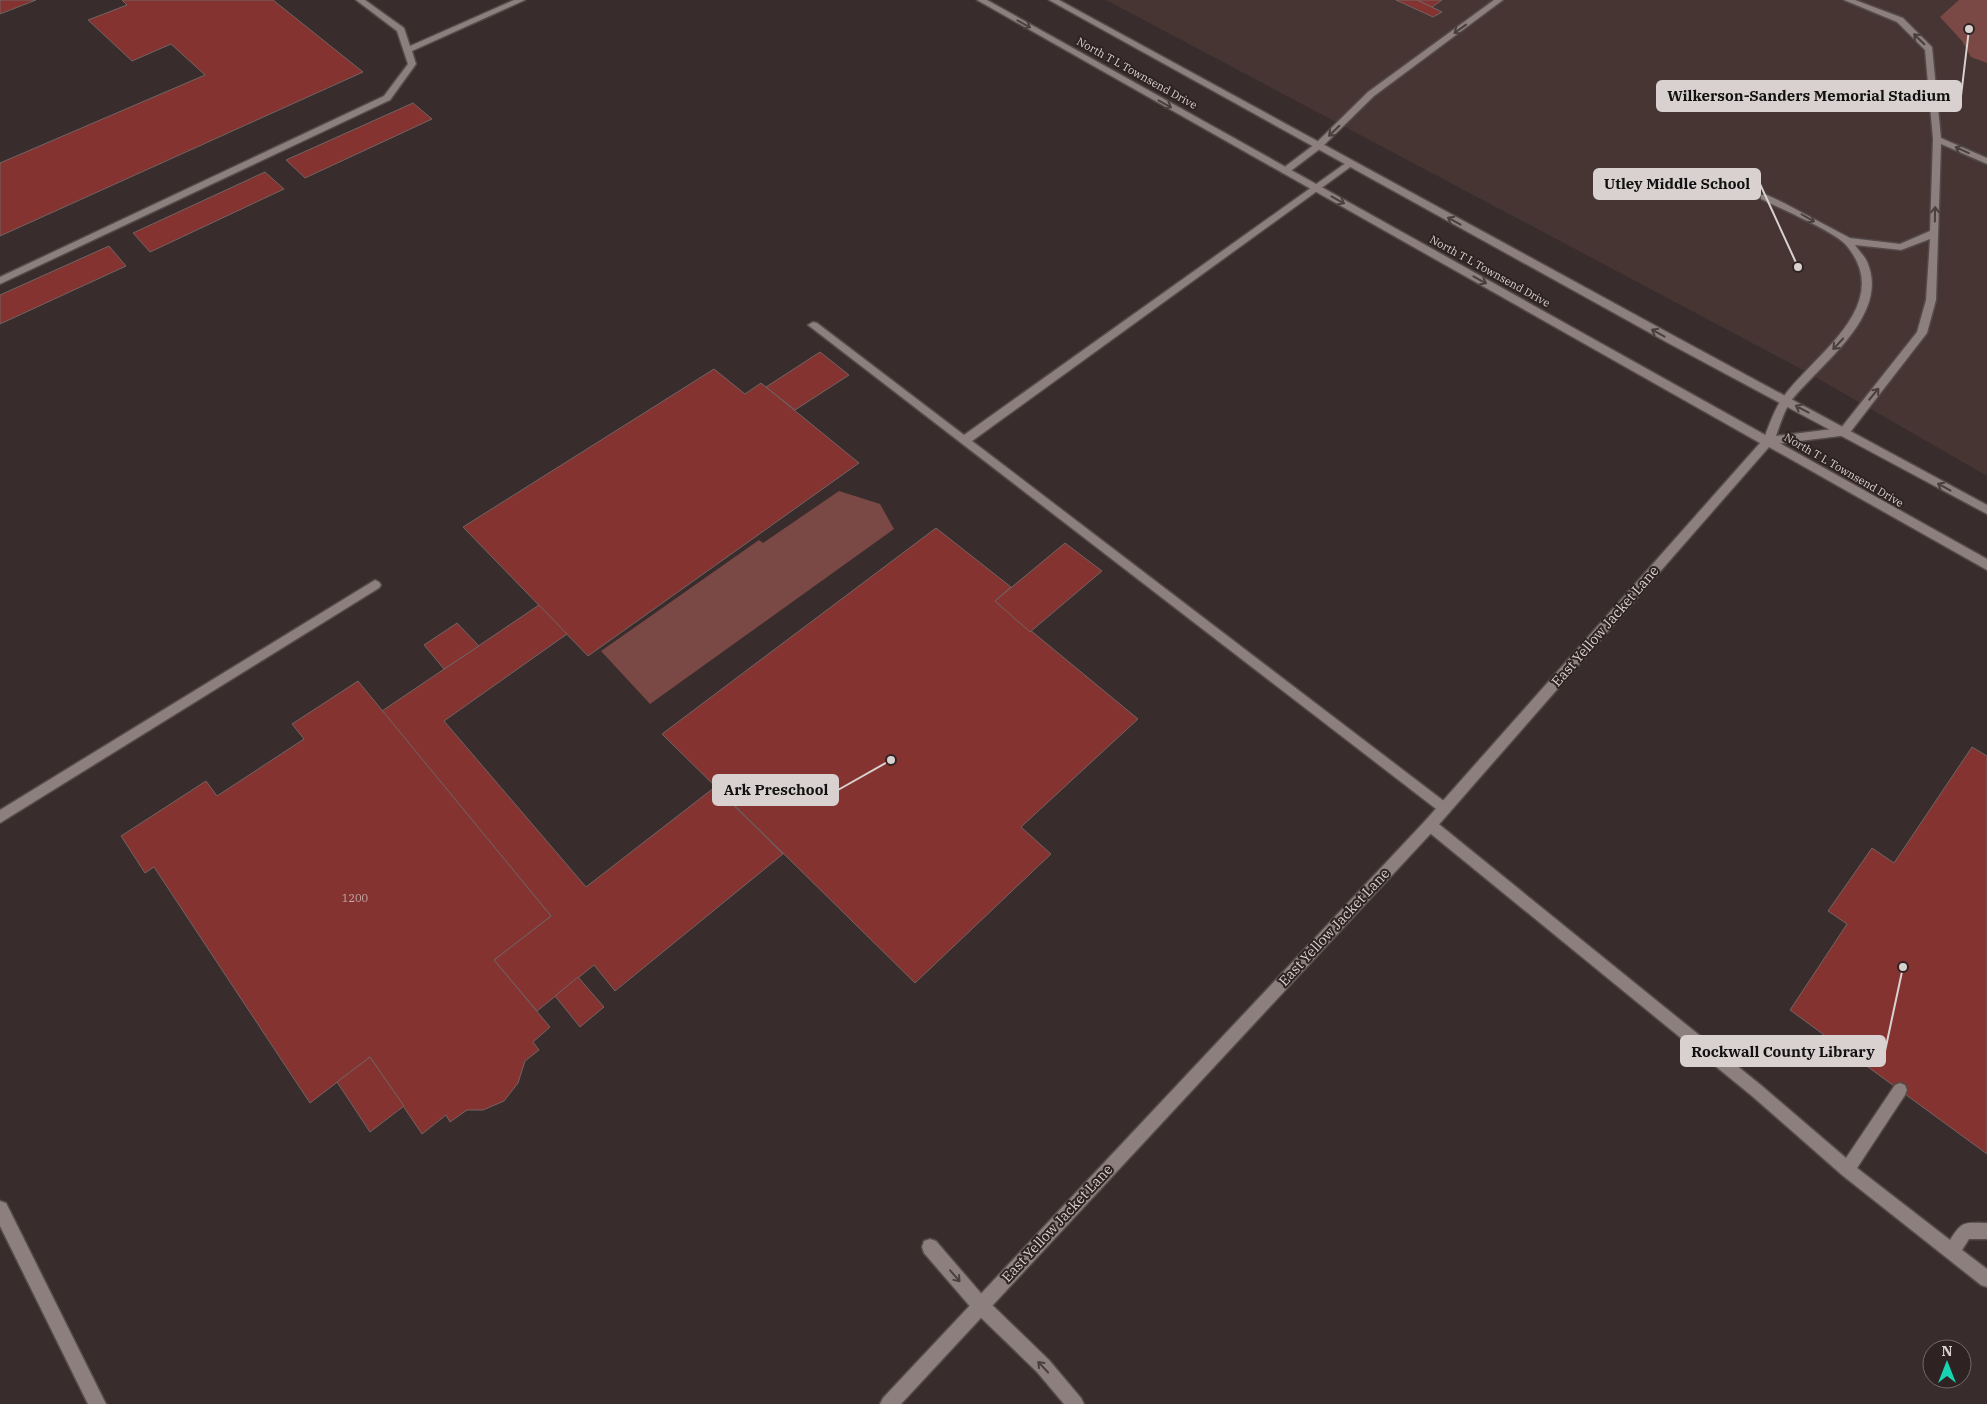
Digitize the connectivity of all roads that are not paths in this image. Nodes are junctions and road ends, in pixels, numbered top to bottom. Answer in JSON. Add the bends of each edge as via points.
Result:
{"nodes":[{"id":1,"x":360,"y":0,"type":"edge"},
{"id":2,"x":521,"y":0,"type":"edge"},
{"id":3,"x":981,"y":0,"type":"edge"},
{"id":4,"x":1053,"y":0,"type":"edge"},
{"id":5,"x":1499,"y":0,"type":"edge"},
{"id":6,"x":1848,"y":0,"type":"edge"},
{"id":7,"x":408,"y":50,"type":"junction"},
{"id":8,"x":1937,"y":139,"type":"junction"},
{"id":9,"x":1318,"y":146,"type":"junction"},
{"id":10,"x":1987,"y":161,"type":"edge"},
{"id":11,"x":1350,"y":163,"type":"junction"},
{"id":12,"x":1285,"y":171,"type":"junction"},
{"id":13,"x":1316,"y":188,"type":"junction"},
{"id":14,"x":1764,"y":197,"type":"dead end"},
{"id":15,"x":1935,"y":233,"type":"junction"},
{"id":16,"x":1847,"y":241,"type":"junction"},
{"id":17,"x":0,"y":281,"type":"edge"},
{"id":18,"x":813,"y":325,"type":"dead end"},
{"id":19,"x":1786,"y":401,"type":"junction"},
{"id":20,"x":1844,"y":432,"type":"junction"},
{"id":21,"x":964,"y":441,"type":"junction"},
{"id":22,"x":1768,"y":441,"type":"junction"},
{"id":23,"x":1987,"y":510,"type":"edge"},
{"id":24,"x":1987,"y":565,"type":"edge"},
{"id":25,"x":376,"y":585,"type":"dead end"},
{"id":26,"x":1444,"y":809,"type":"junction"},
{"id":27,"x":0,"y":817,"type":"edge"},
{"id":28,"x":1430,"y":825,"type":"junction"},
{"id":29,"x":1900,"y":1090,"type":"dead end"},
{"id":30,"x":1847,"y":1170,"type":"junction"},
{"id":31,"x":0,"y":1209,"type":"edge"},
{"id":32,"x":1987,"y":1231,"type":"edge"},
{"id":33,"x":930,"y":1247,"type":"dead end"},
{"id":34,"x":1952,"y":1252,"type":"junction"},
{"id":35,"x":1987,"y":1279,"type":"edge"},
{"id":36,"x":980,"y":1305,"type":"junction"},
{"id":37,"x":98,"y":1404,"type":"edge"},
{"id":38,"x":889,"y":1404,"type":"edge"},
{"id":39,"x":1075,"y":1404,"type":"edge"}],
"edges":[{"from":1,"to":7,"type":"street","via":[[401,30]]},
{"from":2,"to":7,"type":"street"},
{"from":3,"to":12,"type":"street","name":"North T L Townsend Drive","one_way":true},
{"from":4,"to":9,"type":"street","name":"North T L Townsend Drive"},
{"from":5,"to":9,"type":"street","one_way":true,"via":[[1371,94]]},
{"from":8,"to":6,"type":"street","one_way":true,"via":[[1929,49],[1900,20]]},
{"from":7,"to":17,"type":"street","via":[[412,64],[387,98]]},
{"from":10,"to":8,"type":"street","one_way":true},
{"from":15,"to":8,"type":"street","one_way":true},
{"from":9,"to":11,"type":"street","name":"North T L Townsend Drive"},
{"from":9,"to":12,"type":"street"},
{"from":11,"to":13,"type":"street"},
{"from":19,"to":11,"type":"street","name":"North T L Townsend Drive","one_way":true},
{"from":12,"to":13,"type":"street","name":"North T L Townsend Drive"},
{"from":13,"to":21,"type":"street"},
{"from":13,"to":22,"type":"street","name":"North T L Townsend Drive","one_way":true},
{"from":14,"to":16,"type":"street","one_way":true},
{"from":15,"to":16,"type":"street","via":[[1901,247]]},
{"from":20,"to":15,"type":"street","one_way":true,"via":[[1922,333],[1931,300]]},
{"from":16,"to":19,"type":"street","name":"East Yellow Jacket Lane","one_way":true,"via":[[1863,260],[1867,279],[1865,300],[1846,335]]},
{"from":18,"to":21,"type":"street"},
{"from":20,"to":19,"type":"street","name":"North T L Townsend Drive","one_way":true},
{"from":19,"to":22,"type":"street","name":"East Yellow Jacket Lane"},
{"from":20,"to":22,"type":"street"},
{"from":23,"to":20,"type":"street","name":"North T L Townsend Drive","one_way":true},
{"from":21,"to":26,"type":"street"},
{"from":22,"to":24,"type":"street","name":"North T L Townsend Drive"},
{"from":22,"to":26,"type":"street","name":"East Yellow Jacket Lane"},
{"from":25,"to":27,"type":"street"},
{"from":26,"to":28,"type":"street","name":"East Yellow Jacket Lane"},
{"from":28,"to":30,"type":"street","via":[[1757,1091]]},
{"from":28,"to":36,"type":"street","name":"East Yellow Jacket Lane"},
{"from":29,"to":30,"type":"street"},
{"from":30,"to":34,"type":"street"},
{"from":31,"to":37,"type":"street"},
{"from":32,"to":34,"type":"street","via":[[1965,1231]]},
{"from":33,"to":36,"type":"street","one_way":true},
{"from":34,"to":35,"type":"street"},
{"from":36,"to":38,"type":"street","name":"East Yellow Jacket Lane"},
{"from":39,"to":36,"type":"street","one_way":true,"via":[[1043,1366]]}]}
